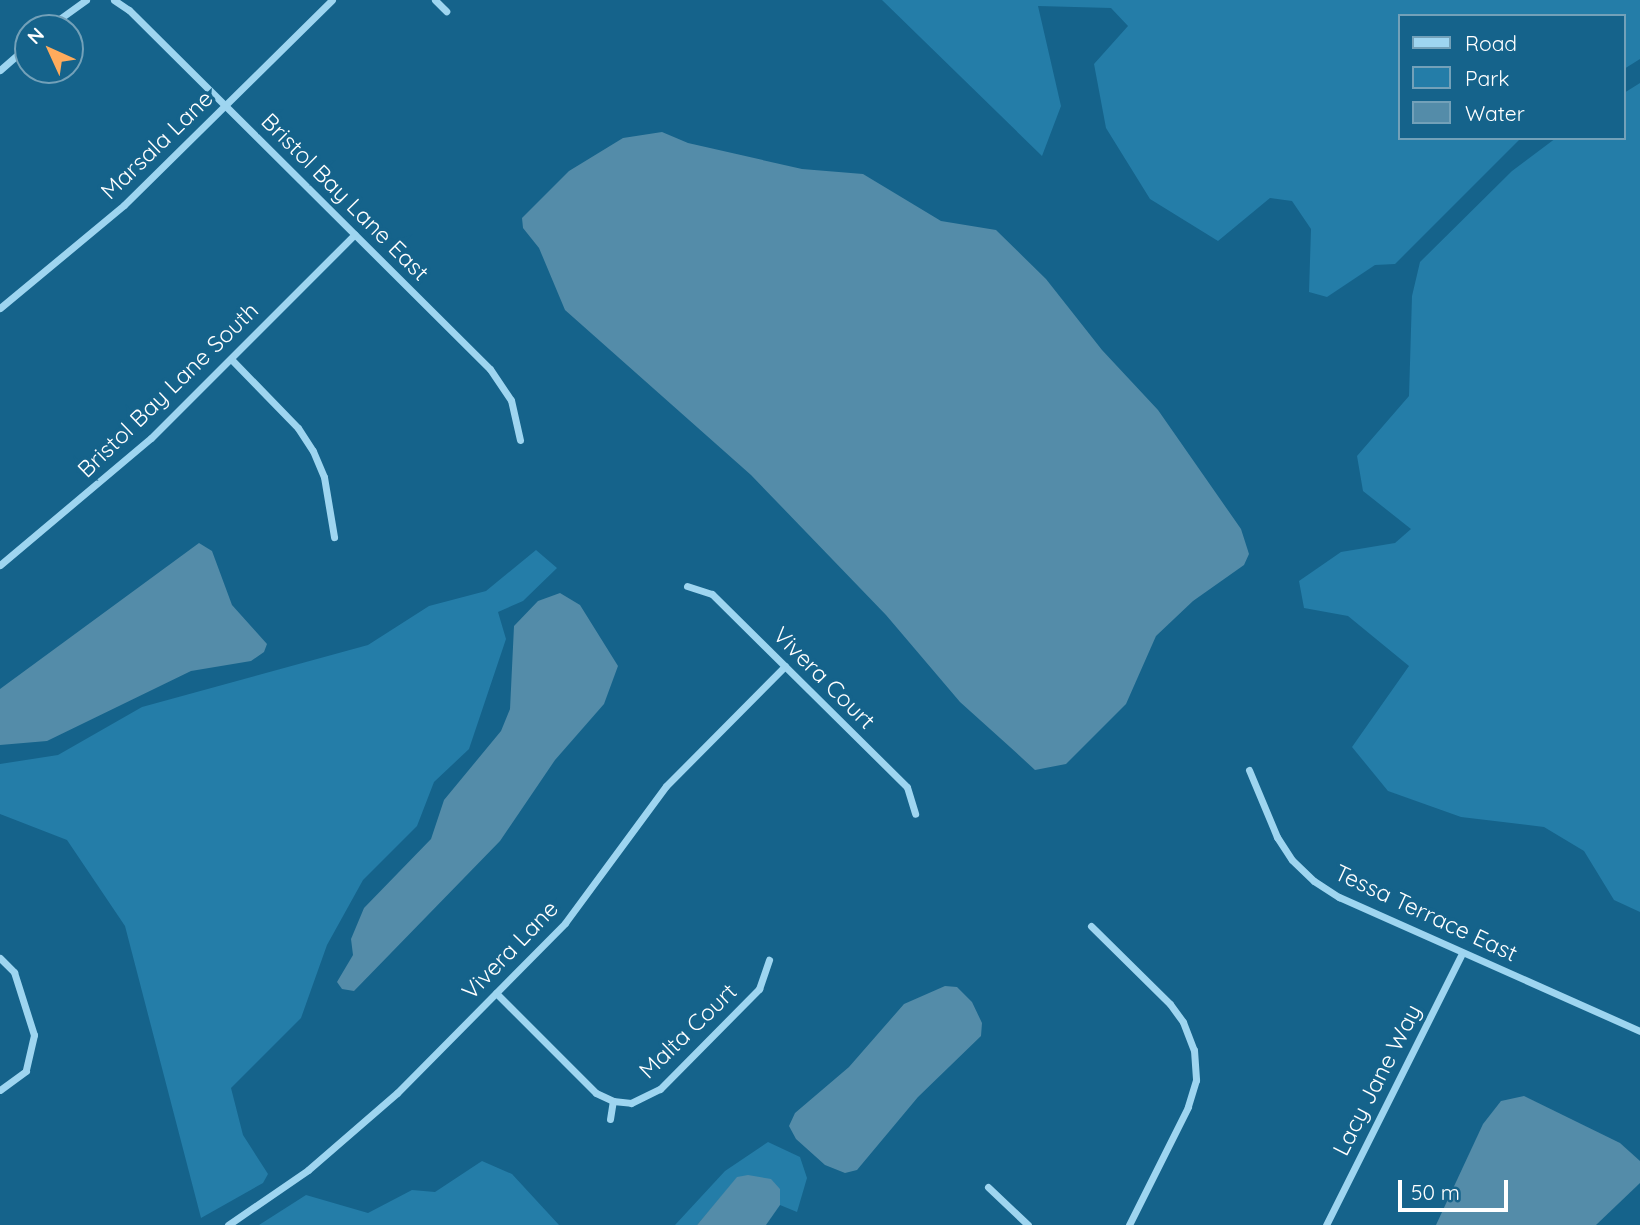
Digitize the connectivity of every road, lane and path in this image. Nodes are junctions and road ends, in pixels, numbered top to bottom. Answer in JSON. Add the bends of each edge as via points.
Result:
{"nodes":[{"id":1,"x":86,"y":0,"type":"edge"},
{"id":2,"x":114,"y":0,"type":"edge"},
{"id":3,"x":331,"y":0,"type":"edge"},
{"id":4,"x":435,"y":0,"type":"edge"},
{"id":5,"x":446,"y":11,"type":"dead end"},
{"id":6,"x":66,"y":14,"type":"edge"},
{"id":7,"x":14,"y":58,"type":"edge"},
{"id":8,"x":0,"y":70,"type":"edge"},
{"id":9,"x":226,"y":106,"type":"junction"},
{"id":10,"x":355,"y":234,"type":"junction"},
{"id":11,"x":0,"y":308,"type":"edge"},
{"id":12,"x":231,"y":359,"type":"junction"},
{"id":13,"x":520,"y":440,"type":"dead end"},
{"id":14,"x":334,"y":537,"type":"dead end"},
{"id":15,"x":0,"y":565,"type":"edge"},
{"id":16,"x":687,"y":586,"type":"dead end"},
{"id":17,"x":785,"y":666,"type":"junction"},
{"id":18,"x":1250,"y":770,"type":"dead end"},
{"id":19,"x":915,"y":814,"type":"dead end"},
{"id":20,"x":1091,"y":926,"type":"dead end"},
{"id":21,"x":1462,"y":953,"type":"junction"},
{"id":22,"x":0,"y":958,"type":"edge"},
{"id":23,"x":768,"y":960,"type":"dead end"},
{"id":24,"x":496,"y":993,"type":"junction"},
{"id":25,"x":1640,"y":1031,"type":"edge"},
{"id":26,"x":0,"y":1090,"type":"edge"},
{"id":27,"x":613,"y":1101,"type":"junction"},
{"id":28,"x":610,"y":1119,"type":"dead end"},
{"id":29,"x":988,"y":1187,"type":"dead end"},
{"id":30,"x":228,"y":1225,"type":"edge"},
{"id":31,"x":1028,"y":1225,"type":"edge"},
{"id":32,"x":1129,"y":1225,"type":"edge"},
{"id":33,"x":1326,"y":1225,"type":"edge"}],
"edges":[{"from":1,"to":6,"type":"street"},
{"from":2,"to":9,"type":"street","name":"Bristol Bay Lane East","via":[[130,10]]},
{"from":3,"to":9,"type":"street","name":"Marsala Lane"},
{"from":4,"to":5,"type":"street"},
{"from":7,"to":8,"type":"street"},
{"from":9,"to":10,"type":"street","name":"Bristol Bay Lane East"},
{"from":9,"to":11,"type":"street","name":"Marsala Lane","via":[[124,205]]},
{"from":10,"to":12,"type":"street","name":"Bristol Bay Lane South"},
{"from":10,"to":13,"type":"street","name":"Bristol Bay Lane East","via":[[503,384]]},
{"from":12,"to":14,"type":"street","via":[[298,428],[313,451],[324,477]]},
{"from":12,"to":15,"type":"street","name":"Bristol Bay Lane South","via":[[103,482]]},
{"from":16,"to":17,"type":"street","name":"Vivera Court","via":[[712,594]]},
{"from":17,"to":19,"type":"street","name":"Vivera Court","via":[[907,787]]},
{"from":17,"to":24,"type":"street","name":"Vivera Lane","via":[[666,786],[572,915]]},
{"from":18,"to":21,"type":"street","name":"Tessa Terrace East","via":[[1277,837],[1314,881]]},
{"from":20,"to":32,"type":"street","via":[[1170,1004],[1194,1050],[1196,1080],[1188,1107]]},
{"from":21,"to":25,"type":"street","name":"Tessa Terrace East"},
{"from":21,"to":33,"type":"street","name":"Lacy Jane Way"},
{"from":22,"to":26,"type":"street","via":[[14,972],[34,1035],[26,1071]]},
{"from":23,"to":27,"type":"street","name":"Malta Court","via":[[759,989],[660,1089],[631,1103]]},
{"from":24,"to":27,"type":"street","via":[[596,1093]]},
{"from":24,"to":30,"type":"street","name":"Vivera Lane","via":[[358,1129]]},
{"from":27,"to":28,"type":"street"},
{"from":29,"to":31,"type":"street"}]}
